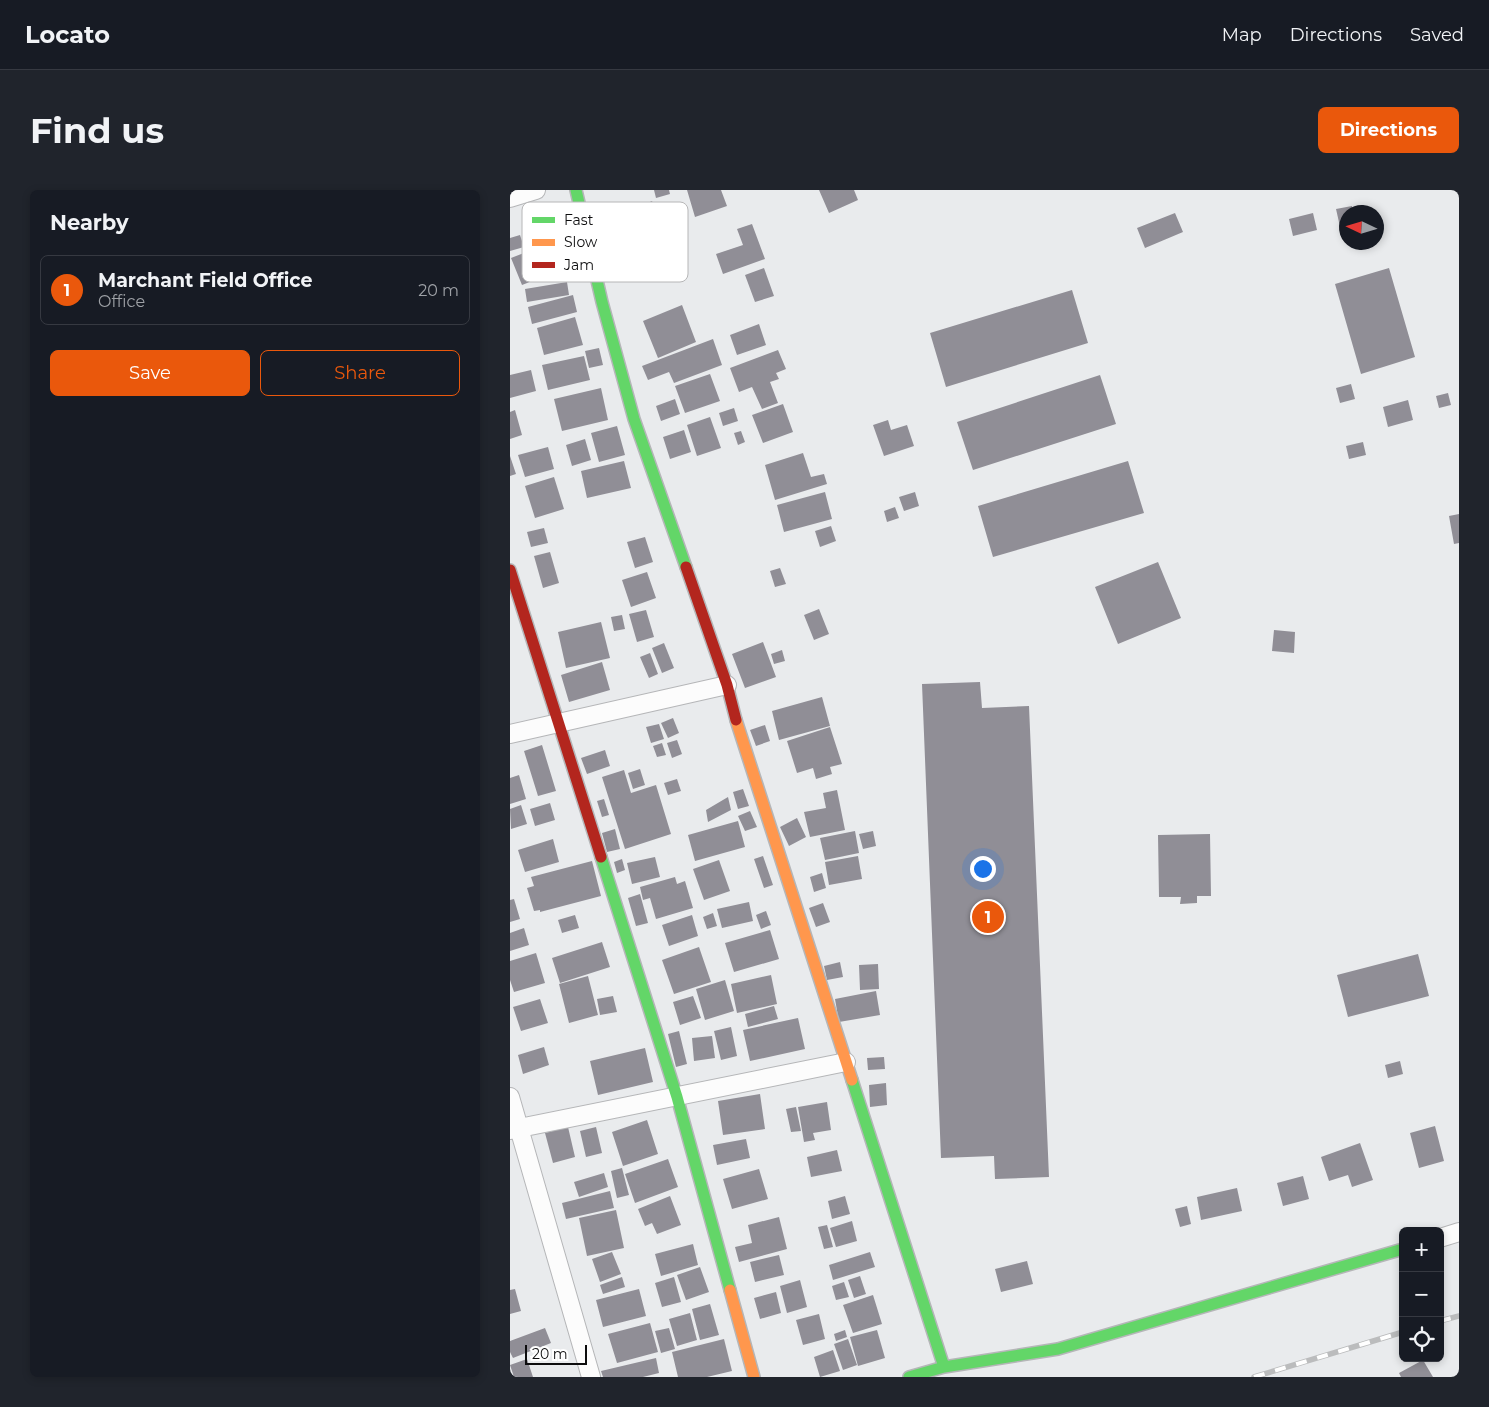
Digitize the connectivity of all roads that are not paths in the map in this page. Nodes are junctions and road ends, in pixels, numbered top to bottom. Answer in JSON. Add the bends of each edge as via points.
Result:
{"nodes":[{"id":1,"x":536,"y":190,"type":"edge"},
{"id":2,"x":510,"y":198,"type":"edge"},
{"id":3,"x":597,"y":282,"type":"edge"},
{"id":4,"x":510,"y":570,"type":"edge"},
{"id":5,"x":726,"y":685,"type":"junction"},
{"id":6,"x":557,"y":723,"type":"junction"},
{"id":7,"x":510,"y":734,"type":"edge"},
{"id":8,"x":846,"y":1062,"type":"junction"},
{"id":9,"x":677,"y":1096,"type":"junction"},
{"id":10,"x":510,"y":1097,"type":"edge"},
{"id":11,"x":514,"y":1129,"type":"edge"},
{"id":12,"x":1459,"y":1232,"type":"edge"},
{"id":13,"x":1444,"y":1237,"type":"edge"},
{"id":14,"x":1399,"y":1250,"type":"edge"},
{"id":15,"x":944,"y":1367,"type":"junction"},
{"id":16,"x":591,"y":1377,"type":"edge"},
{"id":17,"x":754,"y":1377,"type":"edge"},
{"id":18,"x":909,"y":1377,"type":"edge"}],
"edges":[{"from":1,"to":2,"type":"street"},
{"from":3,"to":5,"type":"street","via":[[634,419]]},
{"from":4,"to":6,"type":"street"},
{"from":5,"to":6,"type":"street"},
{"from":5,"to":8,"type":"street"},
{"from":6,"to":7,"type":"street"},
{"from":6,"to":9,"type":"street"},
{"from":8,"to":9,"type":"street"},
{"from":8,"to":15,"type":"street"},
{"from":9,"to":11,"type":"street"},
{"from":9,"to":17,"type":"street"},
{"from":10,"to":11,"type":"street"},
{"from":11,"to":16,"type":"street"},
{"from":12,"to":13,"type":"street"},
{"from":14,"to":15,"type":"street","via":[[1058,1349]]},
{"from":15,"to":18,"type":"street"}]}
